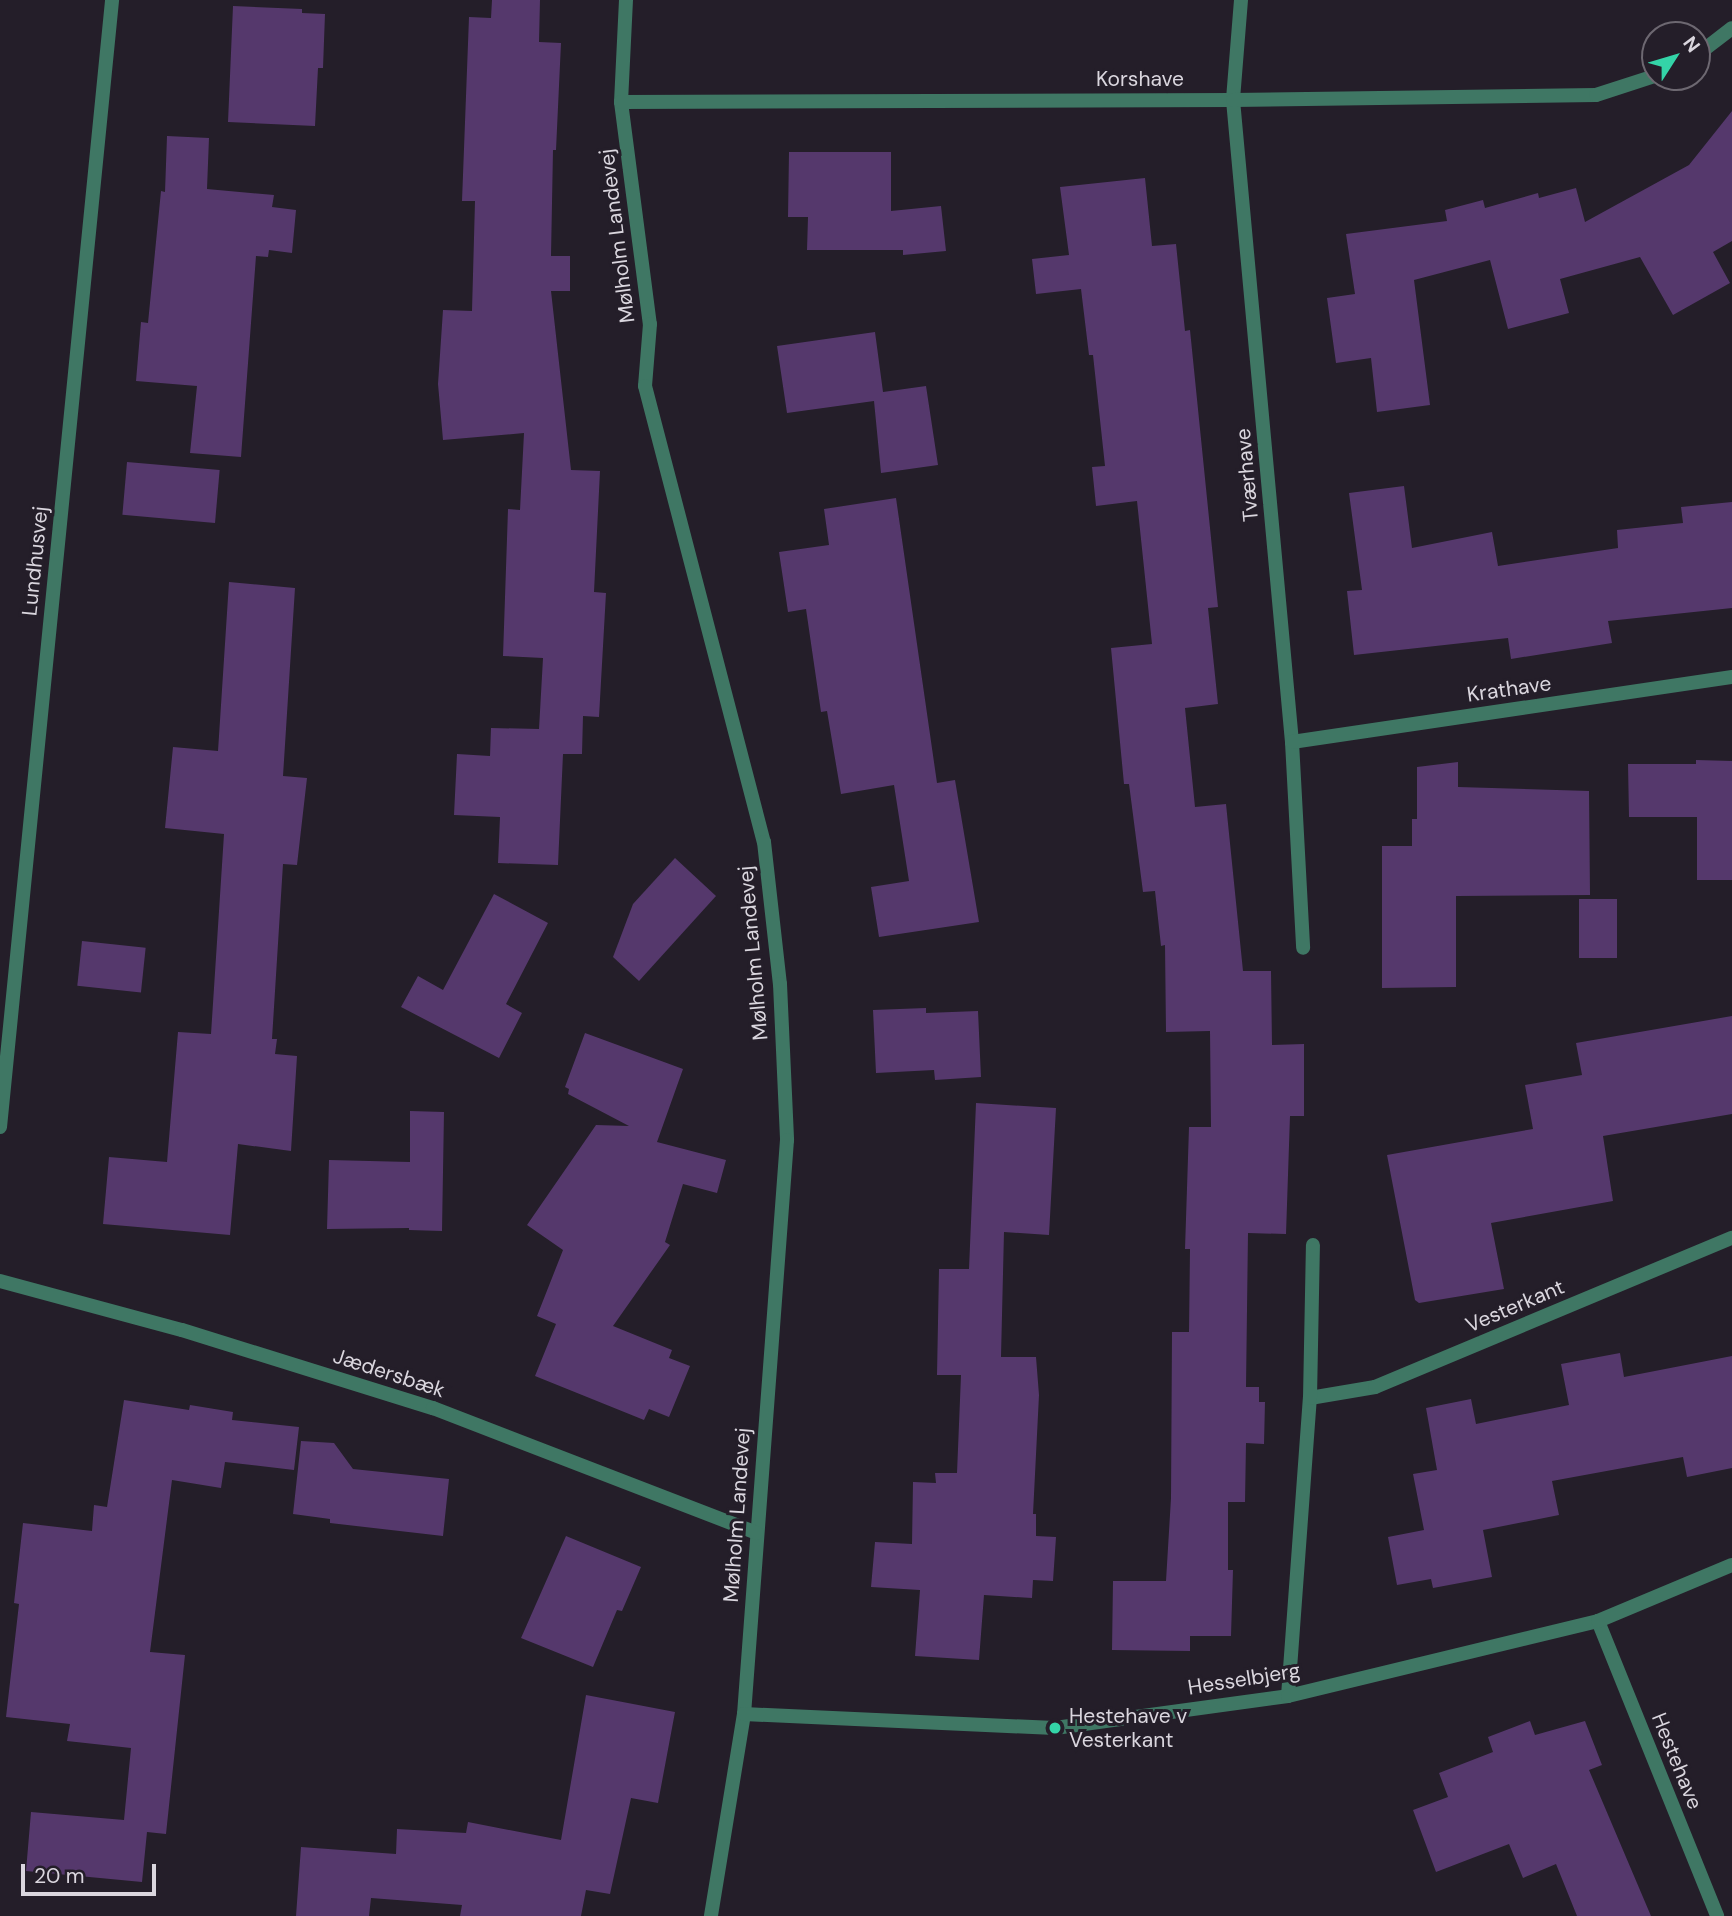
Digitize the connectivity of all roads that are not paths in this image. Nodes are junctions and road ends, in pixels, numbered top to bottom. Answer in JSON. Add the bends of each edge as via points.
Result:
{"nodes":[{"id":1,"x":112,"y":0,"type":"edge"},
{"id":2,"x":626,"y":0,"type":"edge"},
{"id":3,"x":1241,"y":0,"type":"edge"},
{"id":4,"x":1732,"y":28,"type":"edge"},
{"id":5,"x":1711,"y":44,"type":"edge"},
{"id":6,"x":1641,"y":81,"type":"edge"},
{"id":7,"x":1233,"y":100,"type":"junction"},
{"id":8,"x":621,"y":102,"type":"junction"},
{"id":9,"x":1732,"y":677,"type":"edge"},
{"id":10,"x":1292,"y":742,"type":"junction"},
{"id":11,"x":1303,"y":947,"type":"dead end"},
{"id":12,"x":0,"y":1127,"type":"edge"},
{"id":13,"x":1732,"y":1238,"type":"edge"},
{"id":14,"x":1313,"y":1245,"type":"dead end"},
{"id":15,"x":0,"y":1281,"type":"edge"},
{"id":16,"x":1310,"y":1398,"type":"junction"},
{"id":17,"x":757,"y":1533,"type":"junction"},
{"id":18,"x":1732,"y":1565,"type":"edge"},
{"id":19,"x":1598,"y":1621,"type":"junction"},
{"id":20,"x":1288,"y":1696,"type":"junction"},
{"id":21,"x":744,"y":1714,"type":"junction"},
{"id":22,"x":711,"y":1916,"type":"edge"},
{"id":23,"x":1717,"y":1916,"type":"edge"}],
"edges":[{"from":1,"to":12,"type":"street","name":"Lundhusvej"},
{"from":2,"to":8,"type":"street","name":"Mølholm Landevej"},
{"from":3,"to":7,"type":"street","name":"Tværhave"},
{"from":4,"to":5,"type":"street"},
{"from":6,"to":7,"type":"street","name":"Korshave","via":[[1596,95]]},
{"from":7,"to":8,"type":"street","name":"Korshave"},
{"from":7,"to":10,"type":"street","name":"Tværhave"},
{"from":8,"to":17,"type":"street","name":"Mølholm Landevej","via":[[650,324],[645,386],[764,842],[780,984],[787,1140]]},
{"from":9,"to":10,"type":"street","name":"Krathave"},
{"from":10,"to":11,"type":"street","name":"Tværhave"},
{"from":13,"to":16,"type":"street","name":"Vesterkant","via":[[1375,1387]]},
{"from":14,"to":16,"type":"street"},
{"from":15,"to":17,"type":"street","name":"Jædersbæk","via":[[182,1330],[433,1408]]},
{"from":16,"to":20,"type":"street"},
{"from":17,"to":21,"type":"street","name":"Mølholm Landevej"},
{"from":18,"to":19,"type":"street","name":"Hesselbjerg"},
{"from":19,"to":20,"type":"street","name":"Hesselbjerg"},
{"from":19,"to":23,"type":"street","name":"Hestehave"},
{"from":20,"to":21,"type":"street","name":"Hesselbjerg","via":[[1055,1728]]},
{"from":21,"to":22,"type":"street","name":"Mølholm Landevej"}]}
